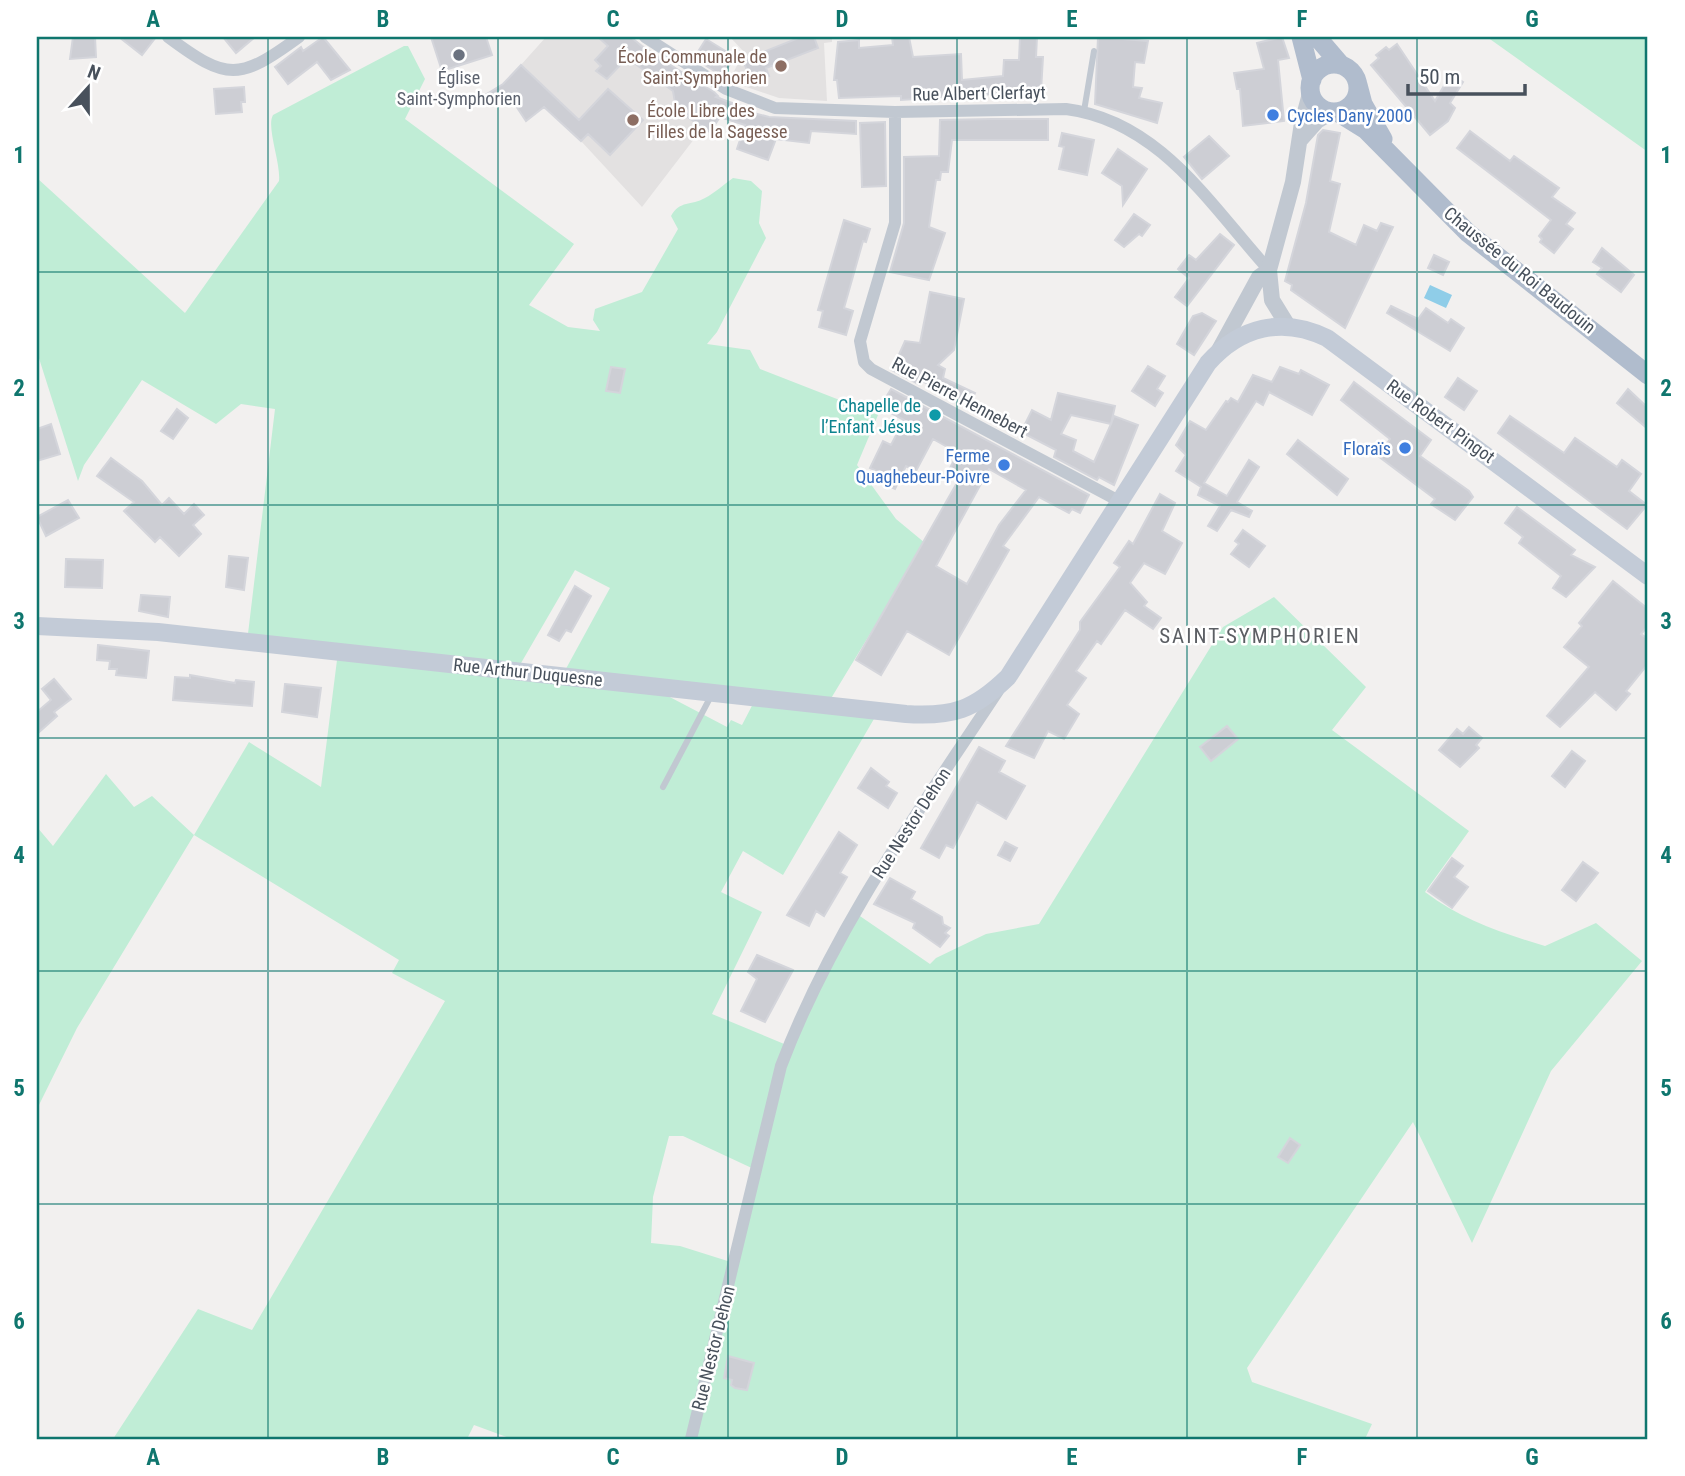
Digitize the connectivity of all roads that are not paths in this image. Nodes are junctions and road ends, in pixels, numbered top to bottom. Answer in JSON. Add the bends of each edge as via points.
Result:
{"nodes":[{"id":1,"x":168,"y":37,"type":"edge"},
{"id":2,"x":299,"y":37,"type":"edge"},
{"id":3,"x":645,"y":37,"type":"edge"},
{"id":4,"x":1301,"y":37,"type":"edge"},
{"id":5,"x":1317,"y":37,"type":"edge"},
{"id":6,"x":1094,"y":51,"type":"dead end"},
{"id":7,"x":1340,"y":65,"type":"junction"},
{"id":8,"x":1311,"y":85,"type":"junction"},
{"id":9,"x":1358,"y":85,"type":"junction"},
{"id":10,"x":1084,"y":111,"type":"junction"},
{"id":11,"x":895,"y":112,"type":"junction"},
{"id":12,"x":1335,"y":112,"type":"junction"},
{"id":13,"x":1301,"y":139,"type":"junction"},
{"id":14,"x":1397,"y":160,"type":"junction"},
{"id":15,"x":1269,"y":270,"type":"junction"},
{"id":16,"x":1288,"y":326,"type":"junction"},
{"id":17,"x":1218,"y":352,"type":"junction"},
{"id":18,"x":1648,"y":374,"type":"edge"},
{"id":19,"x":1119,"y":501,"type":"junction"},
{"id":20,"x":1648,"y":576,"type":"edge"},
{"id":21,"x":37,"y":625,"type":"edge"},
{"id":22,"x":1008,"y":677,"type":"junction"},
{"id":23,"x":713,"y":693,"type":"junction"},
{"id":24,"x":663,"y":787,"type":"dead end"},
{"id":25,"x":691,"y":1439,"type":"edge"}],
"edges":[{"from":1,"to":2,"type":"street","via":[[204,63],[233,70],[259,65]]},
{"from":3,"to":11,"type":"street","name":"Rue Albert Clerfayt","via":[[726,89],[775,108]]},
{"from":4,"to":8,"type":"main road"},
{"from":5,"to":7,"type":"main road"},
{"from":6,"to":10,"type":"lane"},
{"from":7,"to":8,"type":"main road","via":[[1322,68]]},
{"from":7,"to":9,"type":"main road","via":[[1352,72]]},
{"from":8,"to":12,"type":"main road","via":[[1318,105]]},
{"from":8,"to":13,"type":"street","name":"Rue Nestor Dehon"},
{"from":9,"to":12,"type":"main road","via":[[1353,103]]},
{"from":9,"to":14,"type":"main road","name":"Chaussée du Roi Baudouin","via":[[1363,104]]},
{"from":10,"to":11,"type":"street","name":"Rue Albert Clerfayt"},
{"from":10,"to":15,"type":"street","name":"Rue Albert Clerfayt","via":[[1137,133],[1164,152]]},
{"from":11,"to":19,"type":"street","name":"Rue Pierre Hennebert","via":[[895,223],[860,341],[864,362]]},
{"from":12,"to":13,"type":"street","via":[[1310,127]]},
{"from":12,"to":14,"type":"main road","name":"Chaussée du Roi Baudouin","via":[[1366,130]]},
{"from":13,"to":15,"type":"street","name":"Rue Nestor Dehon"},
{"from":14,"to":18,"type":"main road","name":"Chaussée du Roi Baudouin","via":[[1468,233]]},
{"from":15,"to":16,"type":"street","name":"Rue Nestor Dehon","via":[[1272,300]]},
{"from":15,"to":17,"type":"street","name":"Rue Nestor Dehon","via":[[1259,277]]},
{"from":16,"to":17,"type":"main road","name":"Rue Robert Pingot","via":[[1248,331]]},
{"from":16,"to":20,"type":"main road","name":"Rue Robert Pingot","via":[[1326,338]]},
{"from":17,"to":19,"type":"main road","name":"Rue Nestor Dehon"},
{"from":19,"to":22,"type":"main road","name":"Rue Nestor Dehon"},
{"from":21,"to":23,"type":"main road","name":"Rue Arthur Duquesne","via":[[158,632]]},
{"from":22,"to":23,"type":"main road","name":"Rue Arthur Duquesne","via":[[976,704],[941,715]]},
{"from":22,"to":25,"type":"street","name":"Rue Nestor Dehon","via":[[854,912],[799,1018],[781,1066]]},
{"from":23,"to":24,"type":"lane"}]}
